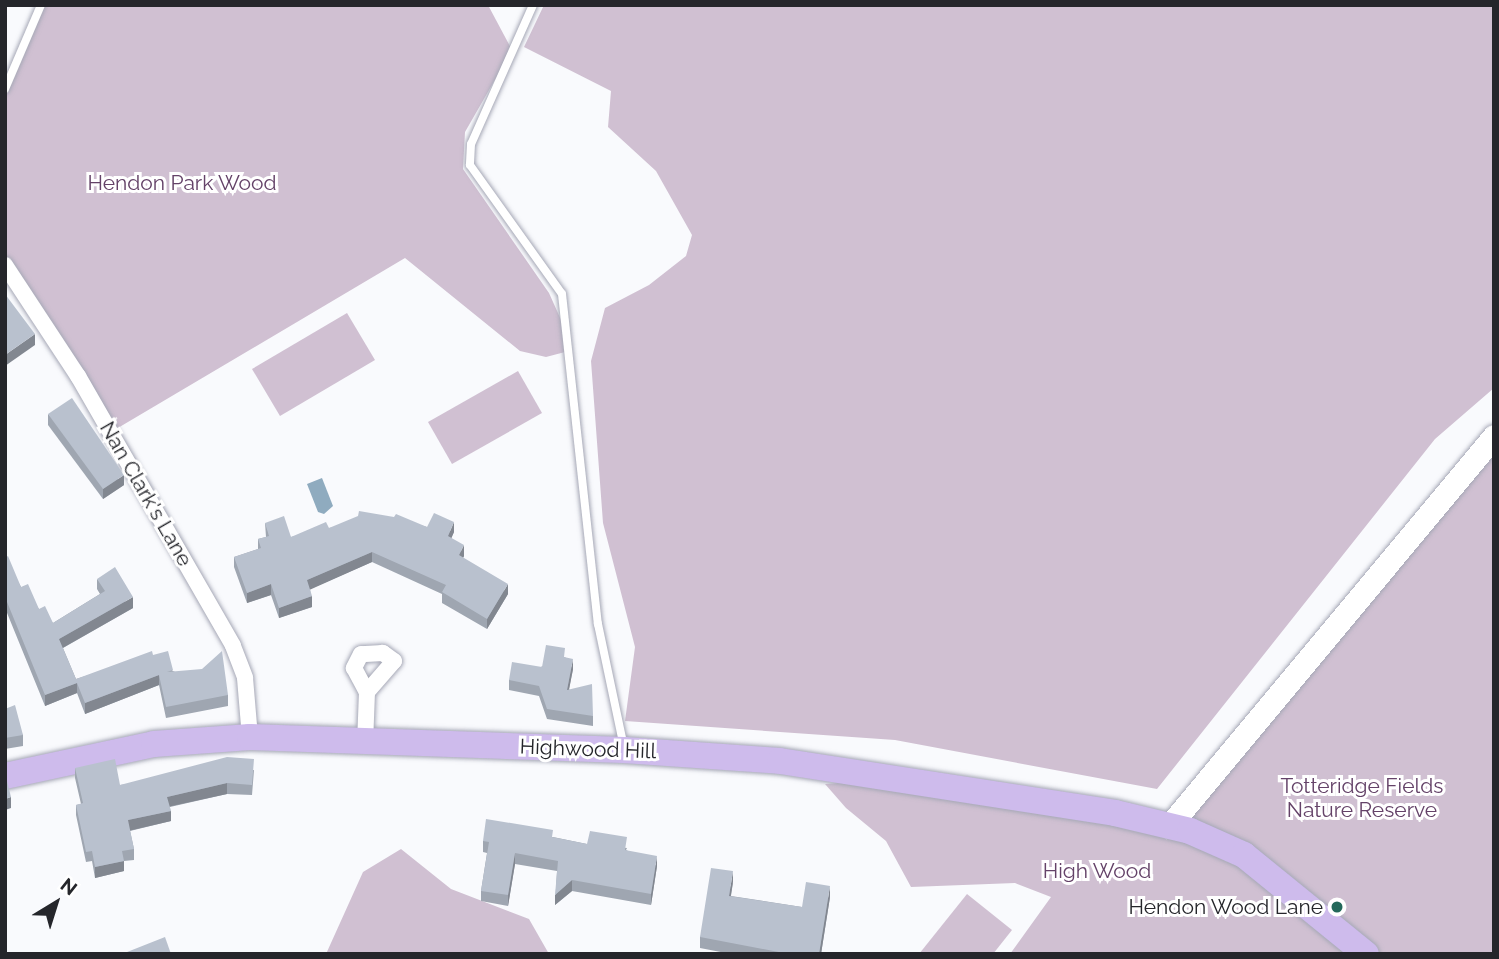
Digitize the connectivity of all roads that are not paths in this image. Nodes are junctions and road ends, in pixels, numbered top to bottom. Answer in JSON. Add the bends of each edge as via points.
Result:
{"nodes":[{"id":1,"x":41,"y":5,"type":"edge"},
{"id":2,"x":533,"y":5,"type":"edge"},
{"id":3,"x":5,"y":89,"type":"edge"},
{"id":4,"x":5,"y":265,"type":"edge"},
{"id":5,"x":1494,"y":436,"type":"edge"},
{"id":6,"x":367,"y":692,"type":"dead end"},
{"id":7,"x":250,"y":737,"type":"junction"},
{"id":8,"x":365,"y":744,"type":"junction"},
{"id":9,"x":624,"y":750,"type":"junction"},
{"id":10,"x":5,"y":776,"type":"edge"},
{"id":11,"x":1170,"y":825,"type":"junction"},
{"id":12,"x":1366,"y":954,"type":"edge"}],
"edges":[{"from":1,"to":3,"type":"lane"},
{"from":2,"to":9,"type":"lane","via":[[471,144],[470,165],[562,294],[601,647]]},
{"from":4,"to":7,"type":"street","name":"Nan Clark's Lane","via":[[78,376],[233,646],[245,678]]},
{"from":5,"to":11,"type":"main road"},
{"from":6,"to":8,"type":"street"},
{"from":7,"to":8,"type":"main road","name":"Highwood Hill"},
{"from":7,"to":10,"type":"main road","name":"Highwood Hill","via":[[154,744]]},
{"from":8,"to":9,"type":"main road","name":"Highwood Hill"},
{"from":9,"to":11,"type":"main road","name":"Highwood Hill","via":[[780,761]]},
{"from":11,"to":12,"type":"main road","name":"Highwood Hill","via":[[1244,855]]}]}
